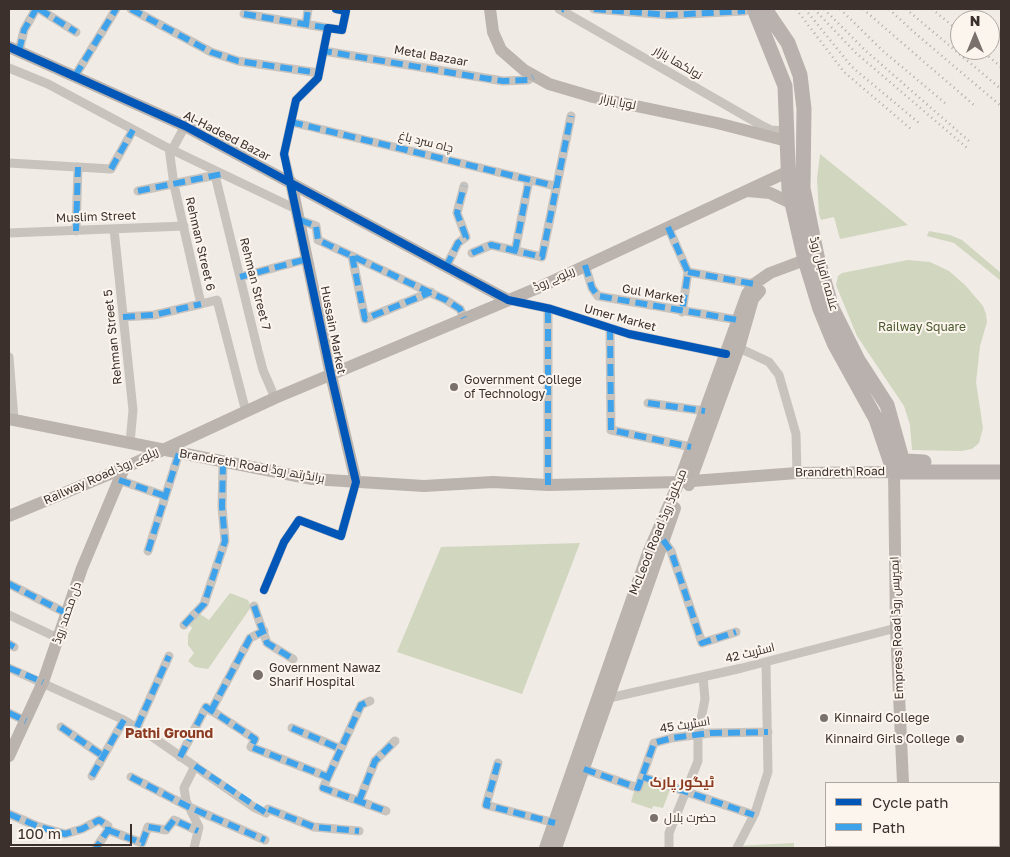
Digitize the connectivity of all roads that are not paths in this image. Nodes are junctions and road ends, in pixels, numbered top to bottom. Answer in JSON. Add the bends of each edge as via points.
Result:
{"nodes":[{"id":1,"x":37,"y":9,"type":"edge"},
{"id":2,"x":116,"y":9,"type":"edge"},
{"id":3,"x":131,"y":9,"type":"edge"},
{"id":4,"x":308,"y":9,"type":"edge"},
{"id":5,"x":336,"y":9,"type":"edge"},
{"id":6,"x":490,"y":9,"type":"edge"},
{"id":7,"x":561,"y":9,"type":"edge"},
{"id":8,"x":594,"y":9,"type":"edge"},
{"id":9,"x":765,"y":9,"type":"edge"},
{"id":10,"x":775,"y":9,"type":"edge"},
{"id":11,"x":624,"y":10,"type":"edge"},
{"id":12,"x":747,"y":10,"type":"edge"},
{"id":13,"x":244,"y":14,"type":"dead end"},
{"id":14,"x":306,"y":24,"type":"junction"},
{"id":15,"x":328,"y":28,"type":"junction"},
{"id":16,"x":76,"y":32,"type":"dead end"},
{"id":17,"x":782,"y":35,"type":"junction"},
{"id":18,"x":14,"y":49,"type":"edge"},
{"id":19,"x":324,"y":51,"type":"junction"},
{"id":20,"x":9,"y":68,"type":"edge"},
{"id":21,"x":319,"y":73,"type":"junction"},
{"id":22,"x":75,"y":76,"type":"junction"},
{"id":23,"x":533,"y":76,"type":"junction"},
{"id":24,"x":571,"y":116,"type":"dead end"},
{"id":25,"x":291,"y":122,"type":"junction"},
{"id":26,"x":185,"y":126,"type":"junction"},
{"id":27,"x":133,"y":130,"type":"junction"},
{"id":28,"x":787,"y":136,"type":"junction"},
{"id":29,"x":170,"y":149,"type":"junction"},
{"id":30,"x":9,"y":163,"type":"edge"},
{"id":31,"x":78,"y":167,"type":"junction"},
{"id":32,"x":787,"y":172,"type":"junction"},
{"id":33,"x":219,"y":174,"type":"junction"},
{"id":34,"x":529,"y":180,"type":"junction"},
{"id":35,"x":292,"y":182,"type":"junction"},
{"id":36,"x":174,"y":185,"type":"junction"},
{"id":37,"x":464,"y":186,"type":"dead end"},
{"id":38,"x":555,"y":186,"type":"junction"},
{"id":39,"x":138,"y":191,"type":"dead end"},
{"id":40,"x":748,"y":191,"type":"junction"},
{"id":41,"x":791,"y":203,"type":"junction"},
{"id":42,"x":299,"y":215,"type":"junction"},
{"id":43,"x":184,"y":226,"type":"junction"},
{"id":44,"x":668,"y":228,"type":"junction"},
{"id":45,"x":114,"y":229,"type":"junction"},
{"id":46,"x":76,"y":231,"type":"junction"},
{"id":47,"x":9,"y":233,"type":"edge"},
{"id":48,"x":515,"y":251,"type":"junction"},
{"id":49,"x":472,"y":253,"type":"dead end"},
{"id":50,"x":352,"y":256,"type":"junction"},
{"id":51,"x":307,"y":259,"type":"junction"},
{"id":52,"x":812,"y":261,"type":"junction"},
{"id":53,"x":585,"y":265,"type":"junction"},
{"id":54,"x":446,"y":267,"type":"junction"},
{"id":55,"x":688,"y":272,"type":"junction"},
{"id":56,"x":240,"y":277,"type":"junction"},
{"id":57,"x":754,"y":284,"type":"junction"},
{"id":58,"x":431,"y":292,"type":"junction"},
{"id":59,"x":508,"y":300,"type":"junction"},
{"id":60,"x":201,"y":304,"type":"junction"},
{"id":61,"x":548,"y":309,"type":"junction"},
{"id":62,"x":682,"y":312,"type":"junction"},
{"id":63,"x":123,"y":317,"type":"junction"},
{"id":64,"x":464,"y":318,"type":"junction"},
{"id":65,"x":738,"y":320,"type":"junction"},
{"id":66,"x":610,"y":328,"type":"junction"},
{"id":67,"x":739,"y":348,"type":"junction"},
{"id":68,"x":726,"y":354,"type":"junction"},
{"id":69,"x":9,"y":357,"type":"edge"},
{"id":70,"x":331,"y":375,"type":"junction"},
{"id":71,"x":275,"y":398,"type":"junction"},
{"id":72,"x":648,"y":404,"type":"dead end"},
{"id":73,"x":705,"y":411,"type":"junction"},
{"id":74,"x":246,"y":412,"type":"junction"},
{"id":75,"x":12,"y":419,"type":"edge"},
{"id":76,"x":130,"y":443,"type":"junction"},
{"id":77,"x":691,"y":447,"type":"junction"},
{"id":78,"x":162,"y":450,"type":"junction"},
{"id":79,"x":179,"y":453,"type":"junction"},
{"id":80,"x":223,"y":463,"type":"junction"},
{"id":81,"x":894,"y":472,"type":"junction"},
{"id":82,"x":1001,"y":472,"type":"edge"},
{"id":83,"x":797,"y":473,"type":"junction"},
{"id":84,"x":121,"y":474,"type":"junction"},
{"id":85,"x":686,"y":481,"type":"junction"},
{"id":86,"x":356,"y":482,"type":"junction"},
{"id":87,"x":548,"y":485,"type":"junction"},
{"id":88,"x":165,"y":496,"type":"junction"},
{"id":89,"x":9,"y":516,"type":"edge"},
{"id":90,"x":663,"y":540,"type":"junction"},
{"id":91,"x":148,"y":551,"type":"dead end"},
{"id":92,"x":9,"y":584,"type":"edge"},
{"id":93,"x":264,"y":590,"type":"dead end"},
{"id":94,"x":254,"y":606,"type":"dead end"},
{"id":95,"x":66,"y":613,"type":"junction"},
{"id":96,"x":9,"y":615,"type":"edge"},
{"id":97,"x":184,"y":625,"type":"dead end"},
{"id":98,"x":896,"y":628,"type":"junction"},
{"id":99,"x":264,"y":631,"type":"junction"},
{"id":100,"x":736,"y":632,"type":"dead end"},
{"id":101,"x":58,"y":638,"type":"junction"},
{"id":102,"x":169,"y":656,"type":"dead end"},
{"id":103,"x":293,"y":659,"type":"dead end"},
{"id":104,"x":766,"y":663,"type":"junction"},
{"id":105,"x":9,"y":668,"type":"edge"},
{"id":106,"x":613,"y":668,"type":"junction"},
{"id":107,"x":703,"y":677,"type":"junction"},
{"id":108,"x":43,"y":682,"type":"junction"},
{"id":109,"x":609,"y":698,"type":"junction"},
{"id":110,"x":370,"y":701,"type":"dead end"},
{"id":111,"x":212,"y":711,"type":"junction"},
{"id":112,"x":9,"y":713,"type":"edge"},
{"id":113,"x":124,"y":720,"type":"junction"},
{"id":114,"x":26,"y":721,"type":"junction"},
{"id":115,"x":61,"y":727,"type":"dead end"},
{"id":116,"x":137,"y":727,"type":"junction"},
{"id":117,"x":292,"y":728,"type":"dead end"},
{"id":118,"x":768,"y":732,"type":"junction"},
{"id":119,"x":698,"y":735,"type":"junction"},
{"id":120,"x":13,"y":739,"type":"edge"},
{"id":121,"x":395,"y":741,"type":"dead end"},
{"id":122,"x":341,"y":749,"type":"junction"},
{"id":123,"x":9,"y":756,"type":"edge"},
{"id":124,"x":103,"y":756,"type":"junction"},
{"id":125,"x":180,"y":757,"type":"junction"},
{"id":126,"x":498,"y":762,"type":"dead end"},
{"id":127,"x":195,"y":766,"type":"junction"},
{"id":128,"x":584,"y":769,"type":"junction"},
{"id":129,"x":92,"y":776,"type":"dead end"},
{"id":130,"x":328,"y":777,"type":"junction"},
{"id":131,"x":642,"y":777,"type":"junction"},
{"id":132,"x":131,"y":778,"type":"dead end"},
{"id":133,"x":903,"y":782,"type":"edge"},
{"id":134,"x":687,"y":792,"type":"junction"},
{"id":135,"x":359,"y":801,"type":"junction"},
{"id":136,"x":189,"y":807,"type":"junction"},
{"id":137,"x":386,"y":811,"type":"dead end"},
{"id":138,"x":9,"y":814,"type":"edge"},
{"id":139,"x":754,"y":815,"type":"junction"},
{"id":140,"x":555,"y":823,"type":"junction"},
{"id":141,"x":108,"y":830,"type":"junction"},
{"id":142,"x":198,"y":831,"type":"junction"},
{"id":143,"x":359,"y":831,"type":"dead end"},
{"id":144,"x":265,"y":840,"type":"dead end"},
{"id":145,"x":96,"y":848,"type":"edge"},
{"id":146,"x":194,"y":848,"type":"edge"},
{"id":147,"x":546,"y":848,"type":"edge"},
{"id":148,"x":556,"y":848,"type":"edge"},
{"id":149,"x":669,"y":848,"type":"edge"},
{"id":150,"x":736,"y":848,"type":"edge"}],
"edges":[{"from":1,"to":16,"type":"street"},
{"from":1,"to":18,"type":"street"},
{"from":2,"to":22,"type":"street"},
{"from":3,"to":21,"type":"street","via":[[210,52],[238,61]]},
{"from":4,"to":14,"type":"street"},
{"from":5,"to":15,"type":"street","via":[[346,11],[342,30]]},
{"from":6,"to":23,"type":"main road","name":"لوہا بازار","via":[[493,32],[501,50]]},
{"from":7,"to":28,"type":"street","name":"نولکھا بازار","via":[[759,124]]},
{"from":8,"to":11,"type":"street"},
{"from":9,"to":17,"type":"main road","name":"علامہ اقبال روڈ"},
{"from":10,"to":17,"type":"street"},
{"from":11,"to":12,"type":"street","via":[[669,15]]},
{"from":12,"to":28,"type":"main road","name":"علامہ اقبال روڈ","via":[[764,37],[785,86]]},
{"from":13,"to":14,"type":"street"},
{"from":14,"to":15,"type":"street"},
{"from":15,"to":19,"type":"street"},
{"from":17,"to":52,"type":"main road","name":"علامہ اقبال روڈ","via":[[795,58],[803,92],[803,188]]},
{"from":18,"to":22,"type":"main road","name":"Al-Hadeed Bazar"},
{"from":19,"to":21,"type":"street"},
{"from":19,"to":23,"type":"street","name":"Metal Bazaar","via":[[503,81],[528,80]]},
{"from":20,"to":27,"type":"street","via":[[48,84]]},
{"from":21,"to":25,"type":"street","via":[[296,100]]},
{"from":22,"to":26,"type":"main road","name":"Al-Hadeed Bazar"},
{"from":23,"to":28,"type":"main road","name":"لوہا بازار","via":[[569,91]]},
{"from":24,"to":38,"type":"street"},
{"from":25,"to":34,"type":"street","name":"چاہ سرد باغ"},
{"from":25,"to":35,"type":"street","via":[[284,154]]},
{"from":26,"to":29,"type":"street"},
{"from":26,"to":35,"type":"main road","name":"Al-Hadeed Bazar"},
{"from":27,"to":29,"type":"street"},
{"from":27,"to":31,"type":"street","via":[[111,169]]},
{"from":28,"to":32,"type":"main road","name":"علامہ اقبال روڈ"},
{"from":29,"to":33,"type":"street"},
{"from":29,"to":36,"type":"street","name":"Rehman Street 6"},
{"from":30,"to":31,"type":"street"},
{"from":31,"to":46,"type":"street"},
{"from":32,"to":40,"type":"main road","name":"ریلوے روڈ"},
{"from":32,"to":41,"type":"main road","name":"علامہ اقبال روڈ"},
{"from":33,"to":36,"type":"street"},
{"from":33,"to":42,"type":"street"},
{"from":33,"to":56,"type":"street","name":"Rehman Street 7"},
{"from":34,"to":38,"type":"street","name":"چاہ سرد باغ"},
{"from":34,"to":48,"type":"street"},
{"from":35,"to":42,"type":"main road","name":"Hussain Market"},
{"from":35,"to":54,"type":"main road","name":"Al-Hadeed Bazar"},
{"from":36,"to":39,"type":"street"},
{"from":36,"to":43,"type":"street","name":"Rehman Street 6"},
{"from":37,"to":54,"type":"street","via":[[457,213],[466,237],[458,243]]},
{"from":38,"to":48,"type":"street","via":[[542,257]]},
{"from":40,"to":41,"type":"main road","via":[[770,193]]},
{"from":40,"to":44,"type":"main road","name":"ریلوے روڈ"},
{"from":41,"to":52,"type":"main road","name":"علامہ اقبال روڈ"},
{"from":42,"to":50,"type":"street","via":[[316,226],[318,240]]},
{"from":42,"to":51,"type":"main road","name":"Hussain Market"},
{"from":43,"to":45,"type":"street","name":"Muslim Street"},
{"from":43,"to":60,"type":"street","name":"Rehman Street 6"},
{"from":44,"to":53,"type":"main road","name":"ریلوے روڈ"},
{"from":44,"to":55,"type":"street"},
{"from":45,"to":46,"type":"street","name":"Muslim Street"},
{"from":45,"to":63,"type":"street","name":"Rehman Street 5"},
{"from":46,"to":47,"type":"street","name":"Muslim Street"},
{"from":48,"to":49,"type":"street","via":[[491,245]]},
{"from":50,"to":58,"type":"street"},
{"from":50,"to":58,"type":"street","via":[[365,319]]},
{"from":51,"to":56,"type":"street"},
{"from":51,"to":70,"type":"main road","name":"Hussain Market"},
{"from":52,"to":57,"type":"main road","via":[[780,268]]},
{"from":52,"to":67,"type":"main road","name":"McLeod Road میکلوڈ روڈ","via":[[776,278],[758,293],[753,299]]},
{"from":52,"to":81,"type":"main road","name":"علامہ اقبال روڈ","via":[[820,309],[834,343],[876,418]]},
{"from":52,"to":82,"type":"main road","name":"علامہ اقبال روڈ","via":[[848,342],[888,405],[902,459],[986,463],[995,465]]},
{"from":53,"to":59,"type":"main road","name":"ریلوے روڈ"},
{"from":53,"to":62,"type":"street","name":"Gul Market","via":[[598,296]]},
{"from":54,"to":59,"type":"main road","name":"Al-Hadeed Bazar"},
{"from":55,"to":57,"type":"street"},
{"from":55,"to":62,"type":"street"},
{"from":56,"to":71,"type":"street","name":"Rehman Street 7","via":[[263,370]]},
{"from":57,"to":65,"type":"main road","name":"McLeod Road میکلوڈ روڈ","via":[[746,294]]},
{"from":58,"to":64,"type":"street","via":[[460,309]]},
{"from":59,"to":61,"type":"street","name":"Umer Market"},
{"from":59,"to":64,"type":"main road","name":"ریلوے روڈ"},
{"from":60,"to":63,"type":"street","via":[[154,315]]},
{"from":60,"to":74,"type":"street","name":"Rehman Street 6","via":[[217,300]]},
{"from":61,"to":66,"type":"street","name":"Umer Market"},
{"from":61,"to":87,"type":"street"},
{"from":62,"to":65,"type":"street","name":"Gul Market"},
{"from":63,"to":76,"type":"street","name":"Rehman Street 5","via":[[133,410]]},
{"from":64,"to":70,"type":"main road","name":"ریلوے روڈ"},
{"from":65,"to":68,"type":"main road","name":"McLeod Road میکلوڈ روڈ"},
{"from":66,"to":68,"type":"street","name":"Umer Market"},
{"from":66,"to":77,"type":"street","via":[[611,430]]},
{"from":67,"to":83,"type":"street","via":[[769,362],[779,375],[796,434]]},
{"from":67,"to":85,"type":"main road","name":"McLeod Road میکلوڈ روڈ"},
{"from":68,"to":73,"type":"main road","name":"McLeod Road میکلوڈ روڈ"},
{"from":69,"to":75,"type":"street"},
{"from":70,"to":71,"type":"main road","name":"Railway Road ریلوے روڈ"},
{"from":70,"to":86,"type":"main road","name":"Hussain Market"},
{"from":71,"to":74,"type":"main road","name":"Railway Road ریلوے روڈ"},
{"from":72,"to":73,"type":"street"},
{"from":73,"to":77,"type":"main road","name":"McLeod Road میکلوڈ روڈ"},
{"from":74,"to":78,"type":"main road","name":"Railway Road ریلوے روڈ"},
{"from":75,"to":76,"type":"main road","name":"Brandreth Road برانڈرتھ روڈ"},
{"from":76,"to":78,"type":"main road","name":"Brandreth Road برانڈرتھ روڈ"},
{"from":77,"to":85,"type":"main road","name":"McLeod Road میکلوڈ روڈ"},
{"from":78,"to":79,"type":"main road","name":"Brandreth Road برانڈرتھ روڈ"},
{"from":78,"to":84,"type":"main road","name":"Railway Road ریلوے روڈ"},
{"from":79,"to":80,"type":"main road","name":"Brandreth Road برانڈرتھ روڈ"},
{"from":79,"to":88,"type":"street"},
{"from":80,"to":86,"type":"main road","name":"Brandreth Road برانڈرتھ روڈ","via":[[312,479]]},
{"from":80,"to":97,"type":"street","via":[[225,541],[204,604]]},
{"from":81,"to":82,"type":"main road","name":"Brandreth Road"},
{"from":81,"to":83,"type":"main road","name":"Brandreth Road"},
{"from":81,"to":98,"type":"main road","name":"Empress Road ایمپریس روڈ"},
{"from":83,"to":85,"type":"main road","name":"Brandreth Road"},
{"from":84,"to":88,"type":"street"},
{"from":84,"to":89,"type":"main road","name":"Railway Road ریلوے روڈ"},
{"from":84,"to":95,"type":"main road","name":"دل محمد روڈ"},
{"from":85,"to":87,"type":"main road","name":"Brandreth Road برانڈرتھ روڈ"},
{"from":85,"to":90,"type":"main road","name":"McLeod Road میکلوڈ روڈ"},
{"from":85,"to":106,"type":"main road","name":"McLeod Road میکلوڈ روڈ","via":[[657,530]]},
{"from":86,"to":87,"type":"main road","name":"Brandreth Road برانڈرتھ روڈ","via":[[424,486],[493,482]]},
{"from":86,"to":93,"type":"street","via":[[341,536],[299,520],[284,542]]},
{"from":88,"to":91,"type":"street"},
{"from":90,"to":100,"type":"street","via":[[671,551],[702,644]]},
{"from":90,"to":106,"type":"main road","name":"McLeod Road میکلوڈ روڈ"},
{"from":92,"to":95,"type":"street"},
{"from":94,"to":99,"type":"street"},
{"from":95,"to":101,"type":"main road","name":"دل محمد روڈ"},
{"from":96,"to":101,"type":"street"},
{"from":98,"to":104,"type":"street","name":"اسٹریٹ 42"},
{"from":98,"to":133,"type":"main road","name":"Empress Road ایمپریس روڈ"},
{"from":99,"to":103,"type":"street","via":[[267,644]]},
{"from":99,"to":111,"type":"street","via":[[250,638]]},
{"from":101,"to":108,"type":"main road","name":"دل محمد روڈ"},
{"from":102,"to":116,"type":"street"},
{"from":104,"to":107,"type":"street","name":"اسٹریٹ 42"},
{"from":104,"to":118,"type":"street"},
{"from":105,"to":108,"type":"street"},
{"from":106,"to":109,"type":"main road","name":"McLeod Road میکلوڈ روڈ"},
{"from":106,"to":140,"type":"main road","name":"McLeod Road میکلوڈ روڈ"},
{"from":107,"to":109,"type":"street","name":"اسٹریٹ 42"},
{"from":107,"to":119,"type":"street","via":[[704,699]]},
{"from":108,"to":113,"type":"street"},
{"from":108,"to":114,"type":"main road","name":"دل محمد روڈ"},
{"from":109,"to":128,"type":"main road","name":"McLeod Road میکلوڈ روڈ"},
{"from":110,"to":122,"type":"street","via":[[361,705]]},
{"from":111,"to":125,"type":"street","via":[[206,707]]},
{"from":111,"to":130,"type":"street","via":[[255,739],[251,747]]},
{"from":112,"to":114,"type":"street"},
{"from":113,"to":116,"type":"street"},
{"from":113,"to":124,"type":"street"},
{"from":114,"to":120,"type":"main road","name":"دل محمد روڈ"},
{"from":115,"to":124,"type":"street"},
{"from":116,"to":125,"type":"street"},
{"from":117,"to":122,"type":"street"},
{"from":118,"to":119,"type":"street","name":"اسٹریٹ 45"},
{"from":118,"to":139,"type":"street","via":[[768,772]]},
{"from":119,"to":131,"type":"street","name":"اسٹریٹ 45","via":[[654,743]]},
{"from":119,"to":134,"type":"street","via":[[698,762]]},
{"from":120,"to":123,"type":"main road","name":"دل محمد روڈ"},
{"from":121,"to":135,"type":"street","via":[[375,761]]},
{"from":122,"to":130,"type":"street"},
{"from":124,"to":129,"type":"street"},
{"from":125,"to":127,"type":"street"},
{"from":126,"to":140,"type":"street","via":[[486,805]]},
{"from":127,"to":136,"type":"street","via":[[184,788]]},
{"from":127,"to":143,"type":"street","via":[[266,813],[268,809],[314,827]]},
{"from":128,"to":131,"type":"street","name":"اسٹریٹ 45","via":[[638,788]]},
{"from":128,"to":148,"type":"main road","name":"McLeod Road میکلوڈ روڈ"},
{"from":130,"to":135,"type":"street","via":[[323,788]]},
{"from":131,"to":134,"type":"street"},
{"from":132,"to":136,"type":"street"},
{"from":134,"to":139,"type":"street"},
{"from":134,"to":149,"type":"street","via":[[669,833]]},
{"from":135,"to":137,"type":"street"},
{"from":136,"to":142,"type":"street","via":[[199,826]]},
{"from":136,"to":144,"type":"street"},
{"from":138,"to":141,"type":"street","via":[[65,834],[99,820],[108,826]]},
{"from":139,"to":150,"type":"street"},
{"from":140,"to":147,"type":"main road","name":"McLeod Road میکلوڈ روڈ"},
{"from":141,"to":142,"type":"street","via":[[142,843],[148,827],[166,830],[174,820]]},
{"from":141,"to":145,"type":"street"},
{"from":142,"to":146,"type":"street"}]}
